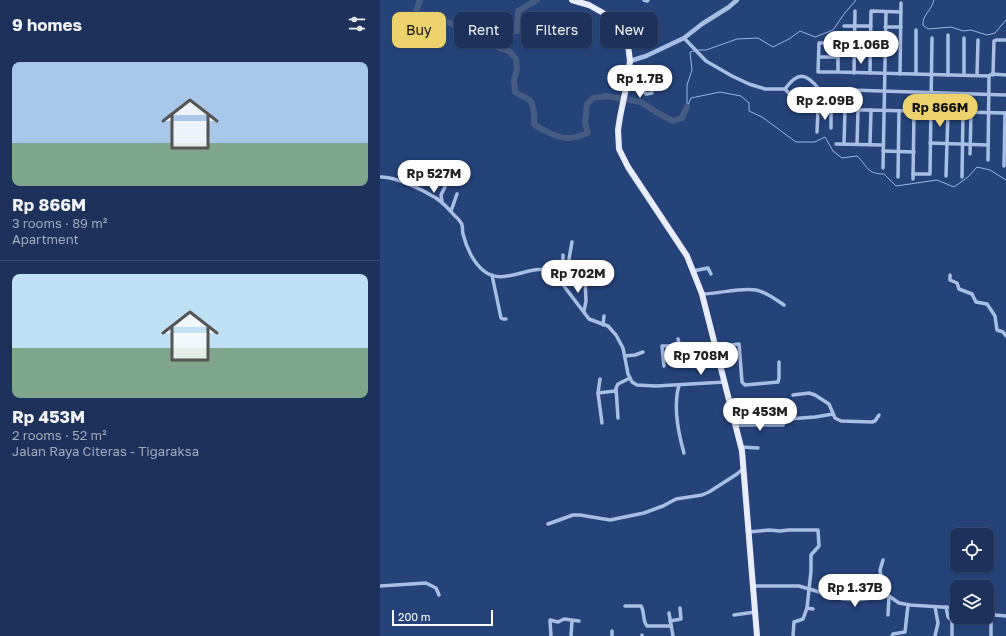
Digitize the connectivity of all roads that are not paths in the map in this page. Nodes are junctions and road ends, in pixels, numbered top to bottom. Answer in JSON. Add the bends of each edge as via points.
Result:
{"nodes":[{"id":1,"x":572,"y":0,"type":"edge"},
{"id":2,"x":644,"y":0,"type":"edge"},
{"id":3,"x":648,"y":0,"type":"edge"},
{"id":4,"x":737,"y":0,"type":"edge"},
{"id":5,"x":590,"y":3,"type":"edge"},
{"id":6,"x":901,"y":3,"type":"dead end"},
{"id":7,"x":855,"y":11,"type":"dead end"},
{"id":8,"x":886,"y":12,"type":"junction"},
{"id":9,"x":901,"y":12,"type":"junction"},
{"id":10,"x":844,"y":26,"type":"dead end"},
{"id":11,"x":855,"y":26,"type":"junction"},
{"id":12,"x":870,"y":26,"type":"junction"},
{"id":13,"x":885,"y":27,"type":"junction"},
{"id":14,"x":901,"y":27,"type":"junction"},
{"id":15,"x":916,"y":30,"type":"dead end"},
{"id":16,"x":948,"y":35,"type":"dead end"},
{"id":17,"x":684,"y":38,"type":"junction"},
{"id":18,"x":932,"y":38,"type":"dead end"},
{"id":19,"x":964,"y":38,"type":"dead end"},
{"id":20,"x":978,"y":40,"type":"dead end"},
{"id":21,"x":1006,"y":40,"type":"edge"},
{"id":22,"x":885,"y":42,"type":"junction"},
{"id":23,"x":900,"y":43,"type":"junction"},
{"id":24,"x":819,"y":57,"type":"junction"},
{"id":25,"x":838,"y":57,"type":"junction"},
{"id":26,"x":630,"y":61,"type":"junction"},
{"id":27,"x":838,"y":72,"type":"junction"},
{"id":28,"x":854,"y":73,"type":"junction"},
{"id":29,"x":870,"y":73,"type":"junction"},
{"id":30,"x":885,"y":73,"type":"junction"},
{"id":31,"x":900,"y":74,"type":"junction"},
{"id":32,"x":916,"y":74,"type":"junction"},
{"id":33,"x":932,"y":74,"type":"junction"},
{"id":34,"x":948,"y":75,"type":"junction"},
{"id":35,"x":964,"y":75,"type":"junction"},
{"id":36,"x":977,"y":75,"type":"junction"},
{"id":37,"x":991,"y":75,"type":"junction"},
{"id":38,"x":1006,"y":75,"type":"edge"},
{"id":39,"x":785,"y":89,"type":"junction"},
{"id":40,"x":626,"y":90,"type":"junction"},
{"id":41,"x":819,"y":90,"type":"junction"},
{"id":42,"x":884,"y":91,"type":"junction"},
{"id":43,"x":931,"y":92,"type":"junction"},
{"id":44,"x":652,"y":93,"type":"dead end"},
{"id":45,"x":988,"y":95,"type":"junction"},
{"id":46,"x":1006,"y":95,"type":"edge"},
{"id":47,"x":831,"y":109,"type":"junction"},
{"id":48,"x":845,"y":109,"type":"junction"},
{"id":49,"x":858,"y":110,"type":"junction"},
{"id":50,"x":871,"y":110,"type":"junction"},
{"id":51,"x":884,"y":110,"type":"junction"},
{"id":52,"x":899,"y":111,"type":"junction"},
{"id":53,"x":914,"y":111,"type":"junction"},
{"id":54,"x":931,"y":112,"type":"junction"},
{"id":55,"x":948,"y":112,"type":"junction"},
{"id":56,"x":963,"y":112,"type":"junction"},
{"id":57,"x":971,"y":113,"type":"junction"},
{"id":58,"x":988,"y":113,"type":"junction"},
{"id":59,"x":1006,"y":113,"type":"edge"},
{"id":60,"x":831,"y":128,"type":"dead end"},
{"id":61,"x":817,"y":132,"type":"dead end"},
{"id":62,"x":930,"y":143,"type":"junction"},
{"id":63,"x":836,"y":144,"type":"dead end"},
{"id":64,"x":844,"y":144,"type":"junction"},
{"id":65,"x":857,"y":144,"type":"junction"},
{"id":66,"x":870,"y":144,"type":"junction"},
{"id":67,"x":947,"y":144,"type":"junction"},
{"id":68,"x":962,"y":144,"type":"junction"},
{"id":69,"x":971,"y":144,"type":"junction"},
{"id":70,"x":883,"y":145,"type":"junction"},
{"id":71,"x":988,"y":145,"type":"junction"},
{"id":72,"x":883,"y":151,"type":"junction"},
{"id":73,"x":899,"y":152,"type":"junction"},
{"id":74,"x":914,"y":152,"type":"junction"},
{"id":75,"x":970,"y":154,"type":"dead end"},
{"id":76,"x":988,"y":160,"type":"dead end"},
{"id":77,"x":1004,"y":166,"type":"dead end"},
{"id":78,"x":883,"y":168,"type":"dead end"},
{"id":79,"x":913,"y":174,"type":"junction"},
{"id":80,"x":946,"y":176,"type":"dead end"},
{"id":81,"x":380,"y":177,"type":"edge"},
{"id":82,"x":898,"y":177,"type":"dead end"},
{"id":83,"x":962,"y":178,"type":"dead end"},
{"id":84,"x":913,"y":179,"type":"dead end"},
{"id":85,"x":444,"y":187,"type":"dead end"},
{"id":86,"x":457,"y":194,"type":"dead end"},
{"id":87,"x":442,"y":202,"type":"junction"},
{"id":88,"x":451,"y":211,"type":"junction"},
{"id":89,"x":572,"y":242,"type":"dead end"},
{"id":90,"x":563,"y":255,"type":"dead end"},
{"id":91,"x":571,"y":266,"type":"junction"},
{"id":92,"x":567,"y":268,"type":"junction"},
{"id":93,"x":693,"y":271,"type":"junction"},
{"id":94,"x":574,"y":272,"type":"dead end"},
{"id":95,"x":711,"y":274,"type":"dead end"},
{"id":96,"x":492,"y":275,"type":"junction"},
{"id":97,"x":950,"y":275,"type":"dead end"},
{"id":98,"x":585,"y":279,"type":"dead end"},
{"id":99,"x":560,"y":280,"type":"junction"},
{"id":100,"x":702,"y":294,"type":"junction"},
{"id":101,"x":784,"y":305,"type":"dead end"},
{"id":102,"x":584,"y":311,"type":"junction"},
{"id":103,"x":604,"y":316,"type":"dead end"},
{"id":104,"x":506,"y":319,"type":"dead end"},
{"id":105,"x":603,"y":325,"type":"junction"},
{"id":106,"x":1006,"y":336,"type":"edge"},
{"id":107,"x":678,"y":339,"type":"dead end"},
{"id":108,"x":680,"y":346,"type":"junction"},
{"id":109,"x":715,"y":347,"type":"junction"},
{"id":110,"x":643,"y":352,"type":"dead end"},
{"id":111,"x":717,"y":355,"type":"junction"},
{"id":112,"x":625,"y":356,"type":"junction"},
{"id":113,"x":779,"y":362,"type":"dead end"},
{"id":114,"x":664,"y":366,"type":"dead end"},
{"id":115,"x":630,"y":378,"type":"junction"},
{"id":116,"x":600,"y":379,"type":"dead end"},
{"id":117,"x":725,"y":382,"type":"junction"},
{"id":118,"x":679,"y":385,"type":"junction"},
{"id":119,"x":615,"y":391,"type":"junction"},
{"id":120,"x":598,"y":393,"type":"junction"},
{"id":121,"x":793,"y":395,"type":"dead end"},
{"id":122,"x":833,"y":414,"type":"junction"},
{"id":123,"x":879,"y":415,"type":"dead end"},
{"id":124,"x":618,"y":418,"type":"dead end"},
{"id":125,"x":602,"y":423,"type":"dead end"},
{"id":126,"x":734,"y":424,"type":"junction"},
{"id":127,"x":741,"y":447,"type":"junction"},
{"id":128,"x":758,"y":448,"type":"dead end"},
{"id":129,"x":684,"y":453,"type":"dead end"},
{"id":130,"x":744,"y":468,"type":"junction"},
{"id":131,"x":548,"y":524,"type":"dead end"},
{"id":132,"x":749,"y":532,"type":"junction"},
{"id":133,"x":883,"y":560,"type":"dead end"},
{"id":134,"x":380,"y":586,"type":"edge"},
{"id":135,"x":753,"y":586,"type":"junction"},
{"id":136,"x":808,"y":589,"type":"junction"},
{"id":137,"x":439,"y":595,"type":"dead end"},
{"id":138,"x":886,"y":596,"type":"junction"},
{"id":139,"x":908,"y":604,"type":"junction"},
{"id":140,"x":625,"y":606,"type":"dead end"},
{"id":141,"x":935,"y":607,"type":"junction"},
{"id":142,"x":946,"y":607,"type":"junction"},
{"id":143,"x":950,"y":607,"type":"edge"},
{"id":144,"x":680,"y":608,"type":"dead end"},
{"id":145,"x":807,"y":608,"type":"junction"},
{"id":146,"x":813,"y":609,"type":"dead end"},
{"id":147,"x":755,"y":612,"type":"junction"},
{"id":148,"x":669,"y":613,"type":"dead end"},
{"id":149,"x":994,"y":613,"type":"edge"},
{"id":150,"x":734,"y":615,"type":"dead end"},
{"id":151,"x":888,"y":615,"type":"dead end"},
{"id":152,"x":1006,"y":616,"type":"edge"},
{"id":153,"x":572,"y":621,"type":"junction"},
{"id":154,"x":579,"y":621,"type":"dead end"},
{"id":155,"x":670,"y":621,"type":"junction"},
{"id":156,"x":991,"y":624,"type":"edge"},
{"id":157,"x":671,"y":626,"type":"junction"},
{"id":158,"x":612,"y":631,"type":"dead end"},
{"id":159,"x":550,"y":636,"type":"edge"},
{"id":160,"x":570,"y":636,"type":"edge"},
{"id":161,"x":612,"y":636,"type":"edge"},
{"id":162,"x":673,"y":636,"type":"edge"},
{"id":163,"x":757,"y":636,"type":"edge"},
{"id":164,"x":793,"y":636,"type":"edge"},
{"id":165,"x":892,"y":636,"type":"edge"},
{"id":166,"x":935,"y":636,"type":"edge"},
{"id":167,"x":952,"y":636,"type":"edge"},
{"id":168,"x":991,"y":636,"type":"edge"}],
"edges":[{"from":1,"to":5,"type":"main road"},
{"from":2,"to":3,"type":"street"},
{"from":4,"to":17,"type":"street"},
{"from":5,"to":26,"type":"main road","via":[[620,28],[626,39]]},
{"from":6,"to":9,"type":"street"},
{"from":7,"to":11,"type":"street"},
{"from":8,"to":9,"type":"street"},
{"from":8,"to":12,"type":"street","via":[[871,11]]},
{"from":8,"to":13,"type":"street"},
{"from":9,"to":14,"type":"street"},
{"from":10,"to":11,"type":"street"},
{"from":11,"to":12,"type":"street"},
{"from":11,"to":28,"type":"street"},
{"from":12,"to":29,"type":"street"},
{"from":13,"to":14,"type":"street"},
{"from":13,"to":22,"type":"street"},
{"from":14,"to":23,"type":"street"},
{"from":15,"to":32,"type":"street"},
{"from":16,"to":34,"type":"street"},
{"from":17,"to":26,"type":"street"},
{"from":17,"to":39,"type":"street","via":[[701,58],[749,84],[765,89]]},
{"from":18,"to":33,"type":"street"},
{"from":19,"to":35,"type":"street"},
{"from":20,"to":36,"type":"street"},
{"from":21,"to":37,"type":"street","via":[[994,41]]},
{"from":22,"to":23,"type":"street"},
{"from":22,"to":30,"type":"street"},
{"from":23,"to":31,"type":"street"},
{"from":24,"to":25,"type":"street"},
{"from":24,"to":25,"type":"street","via":[[819,43],[838,43]]},
{"from":24,"to":27,"type":"street","via":[[818,72]]},
{"from":25,"to":27,"type":"street"},
{"from":26,"to":40,"type":"main road"},
{"from":27,"to":28,"type":"street"},
{"from":28,"to":29,"type":"street"},
{"from":29,"to":30,"type":"street"},
{"from":30,"to":31,"type":"street"},
{"from":30,"to":42,"type":"street"},
{"from":31,"to":32,"type":"street"},
{"from":32,"to":33,"type":"street"},
{"from":33,"to":34,"type":"street"},
{"from":33,"to":43,"type":"street"},
{"from":34,"to":35,"type":"street"},
{"from":35,"to":36,"type":"street"},
{"from":36,"to":37,"type":"street"},
{"from":37,"to":38,"type":"street"},
{"from":37,"to":45,"type":"street"},
{"from":39,"to":41,"type":"street","via":[[796,102],[803,103]]},
{"from":39,"to":41,"type":"street","via":[[795,78],[805,76]]},
{"from":40,"to":44,"type":"street","via":[[641,89],[646,94]]},
{"from":40,"to":93,"type":"main road","via":[[618,130],[621,155],[687,256]]},
{"from":41,"to":42,"type":"street"},
{"from":42,"to":43,"type":"street"},
{"from":42,"to":51,"type":"street"},
{"from":43,"to":45,"type":"street"},
{"from":43,"to":54,"type":"street"},
{"from":45,"to":46,"type":"street"},
{"from":45,"to":58,"type":"street"},
{"from":47,"to":48,"type":"street"},
{"from":47,"to":60,"type":"street"},
{"from":47,"to":61,"type":"street","via":[[818,109]]},
{"from":48,"to":49,"type":"street"},
{"from":48,"to":64,"type":"street"},
{"from":49,"to":50,"type":"street"},
{"from":49,"to":65,"type":"street"},
{"from":50,"to":51,"type":"street"},
{"from":50,"to":66,"type":"street"},
{"from":51,"to":52,"type":"street"},
{"from":51,"to":70,"type":"street"},
{"from":52,"to":53,"type":"street"},
{"from":52,"to":73,"type":"street"},
{"from":53,"to":54,"type":"street"},
{"from":53,"to":74,"type":"street"},
{"from":54,"to":55,"type":"street"},
{"from":54,"to":62,"type":"street"},
{"from":55,"to":56,"type":"street"},
{"from":55,"to":67,"type":"street"},
{"from":56,"to":57,"type":"street"},
{"from":56,"to":68,"type":"street"},
{"from":57,"to":58,"type":"street"},
{"from":57,"to":69,"type":"street"},
{"from":58,"to":59,"type":"street"},
{"from":58,"to":71,"type":"street"},
{"from":59,"to":77,"type":"street"},
{"from":62,"to":67,"type":"street"},
{"from":62,"to":79,"type":"street","via":[[930,174]]},
{"from":63,"to":64,"type":"street"},
{"from":64,"to":65,"type":"street"},
{"from":65,"to":66,"type":"street"},
{"from":66,"to":70,"type":"street"},
{"from":67,"to":68,"type":"street"},
{"from":67,"to":80,"type":"street"},
{"from":68,"to":69,"type":"street"},
{"from":68,"to":83,"type":"street"},
{"from":69,"to":71,"type":"street"},
{"from":69,"to":75,"type":"street"},
{"from":70,"to":72,"type":"street"},
{"from":71,"to":76,"type":"street"},
{"from":72,"to":73,"type":"street"},
{"from":72,"to":78,"type":"street"},
{"from":73,"to":74,"type":"street"},
{"from":73,"to":82,"type":"street"},
{"from":74,"to":79,"type":"street"},
{"from":79,"to":84,"type":"street"},
{"from":81,"to":87,"type":"street","via":[[398,179]]},
{"from":85,"to":87,"type":"street"},
{"from":86,"to":88,"type":"street"},
{"from":87,"to":88,"type":"street"},
{"from":88,"to":96,"type":"street","via":[[462,224],[466,243],[478,265],[484,272]]},
{"from":89,"to":91,"type":"street","via":[[569,259]]},
{"from":90,"to":92,"type":"street"},
{"from":91,"to":92,"type":"street"},
{"from":91,"to":94,"type":"street"},
{"from":92,"to":99,"type":"street"},
{"from":93,"to":95,"type":"street","via":[[708,268]]},
{"from":93,"to":100,"type":"main road"},
{"from":96,"to":99,"type":"street","via":[[513,275],[545,269],[554,273]]},
{"from":96,"to":104,"type":"street","via":[[501,318]]},
{"from":97,"to":106,"type":"street","via":[[950,280],[957,282],[959,289],[972,294],[976,302],[986,304],[995,316],[997,330]]},
{"from":98,"to":102,"type":"street"},
{"from":99,"to":102,"type":"street"},
{"from":100,"to":101,"type":"street","via":[[756,290]]},
{"from":100,"to":109,"type":"main road"},
{"from":102,"to":105,"type":"street","via":[[589,319]]},
{"from":103,"to":105,"type":"street"},
{"from":105,"to":112,"type":"street","via":[[611,328],[616,335]]},
{"from":107,"to":108,"type":"street"},
{"from":108,"to":111,"type":"street","via":[[682,355]]},
{"from":108,"to":114,"type":"street","via":[[662,346]]},
{"from":109,"to":111,"type":"main road"},
{"from":109,"to":113,"type":"street","via":[[739,344],[742,382],[745,385],[778,382]]},
{"from":110,"to":112,"type":"street"},
{"from":111,"to":117,"type":"main road"},
{"from":112,"to":115,"type":"street"},
{"from":115,"to":118,"type":"street","via":[[637,385]]},
{"from":115,"to":119,"type":"street","via":[[618,384]]},
{"from":116,"to":120,"type":"street"},
{"from":117,"to":118,"type":"street"},
{"from":117,"to":126,"type":"main road"},
{"from":118,"to":129,"type":"street","via":[[676,394],[677,414]]},
{"from":119,"to":120,"type":"street"},
{"from":119,"to":124,"type":"street"},
{"from":120,"to":125,"type":"street"},
{"from":121,"to":122,"type":"street","via":[[815,395],[829,404]]},
{"from":122,"to":123,"type":"street","via":[[841,421],[872,422]]},
{"from":122,"to":126,"type":"street","via":[[788,419],[783,425]]},
{"from":126,"to":127,"type":"main road"},
{"from":127,"to":128,"type":"street"},
{"from":127,"to":130,"type":"main road"},
{"from":130,"to":131,"type":"street","via":[[710,492],[676,499],[644,513],[610,520],[573,515]]},
{"from":130,"to":132,"type":"main road"},
{"from":132,"to":135,"type":"main road"},
{"from":132,"to":136,"type":"street","via":[[818,530],[819,546],[811,555]]},
{"from":133,"to":138,"type":"street","via":[[880,570]]},
{"from":134,"to":137,"type":"street","via":[[426,583],[436,588]]},
{"from":135,"to":136,"type":"street","via":[[788,585]]},
{"from":135,"to":147,"type":"main road"},
{"from":136,"to":138,"type":"street","via":[[843,599]]},
{"from":136,"to":145,"type":"street"},
{"from":138,"to":139,"type":"street"},
{"from":138,"to":151,"type":"street"},
{"from":139,"to":141,"type":"street"},
{"from":139,"to":165,"type":"street","via":[[905,632]]},
{"from":140,"to":157,"type":"street","via":[[642,607],[647,626]]},
{"from":141,"to":142,"type":"street"},
{"from":141,"to":166,"type":"street","via":[[938,623]]},
{"from":142,"to":143,"type":"street"},
{"from":142,"to":167,"type":"street","via":[[948,617],[952,620]]},
{"from":144,"to":155,"type":"street","via":[[681,619]]},
{"from":145,"to":146,"type":"street"},
{"from":145,"to":164,"type":"street","via":[[803,619],[794,622]]},
{"from":147,"to":150,"type":"street"},
{"from":147,"to":163,"type":"main road"},
{"from":148,"to":155,"type":"street"},
{"from":149,"to":152,"type":"street"},
{"from":153,"to":154,"type":"street"},
{"from":153,"to":159,"type":"street","via":[[550,620]]},
{"from":153,"to":160,"type":"street"},
{"from":155,"to":157,"type":"street"},
{"from":156,"to":168,"type":"street"},
{"from":157,"to":162,"type":"street"},
{"from":158,"to":161,"type":"street"}]}
